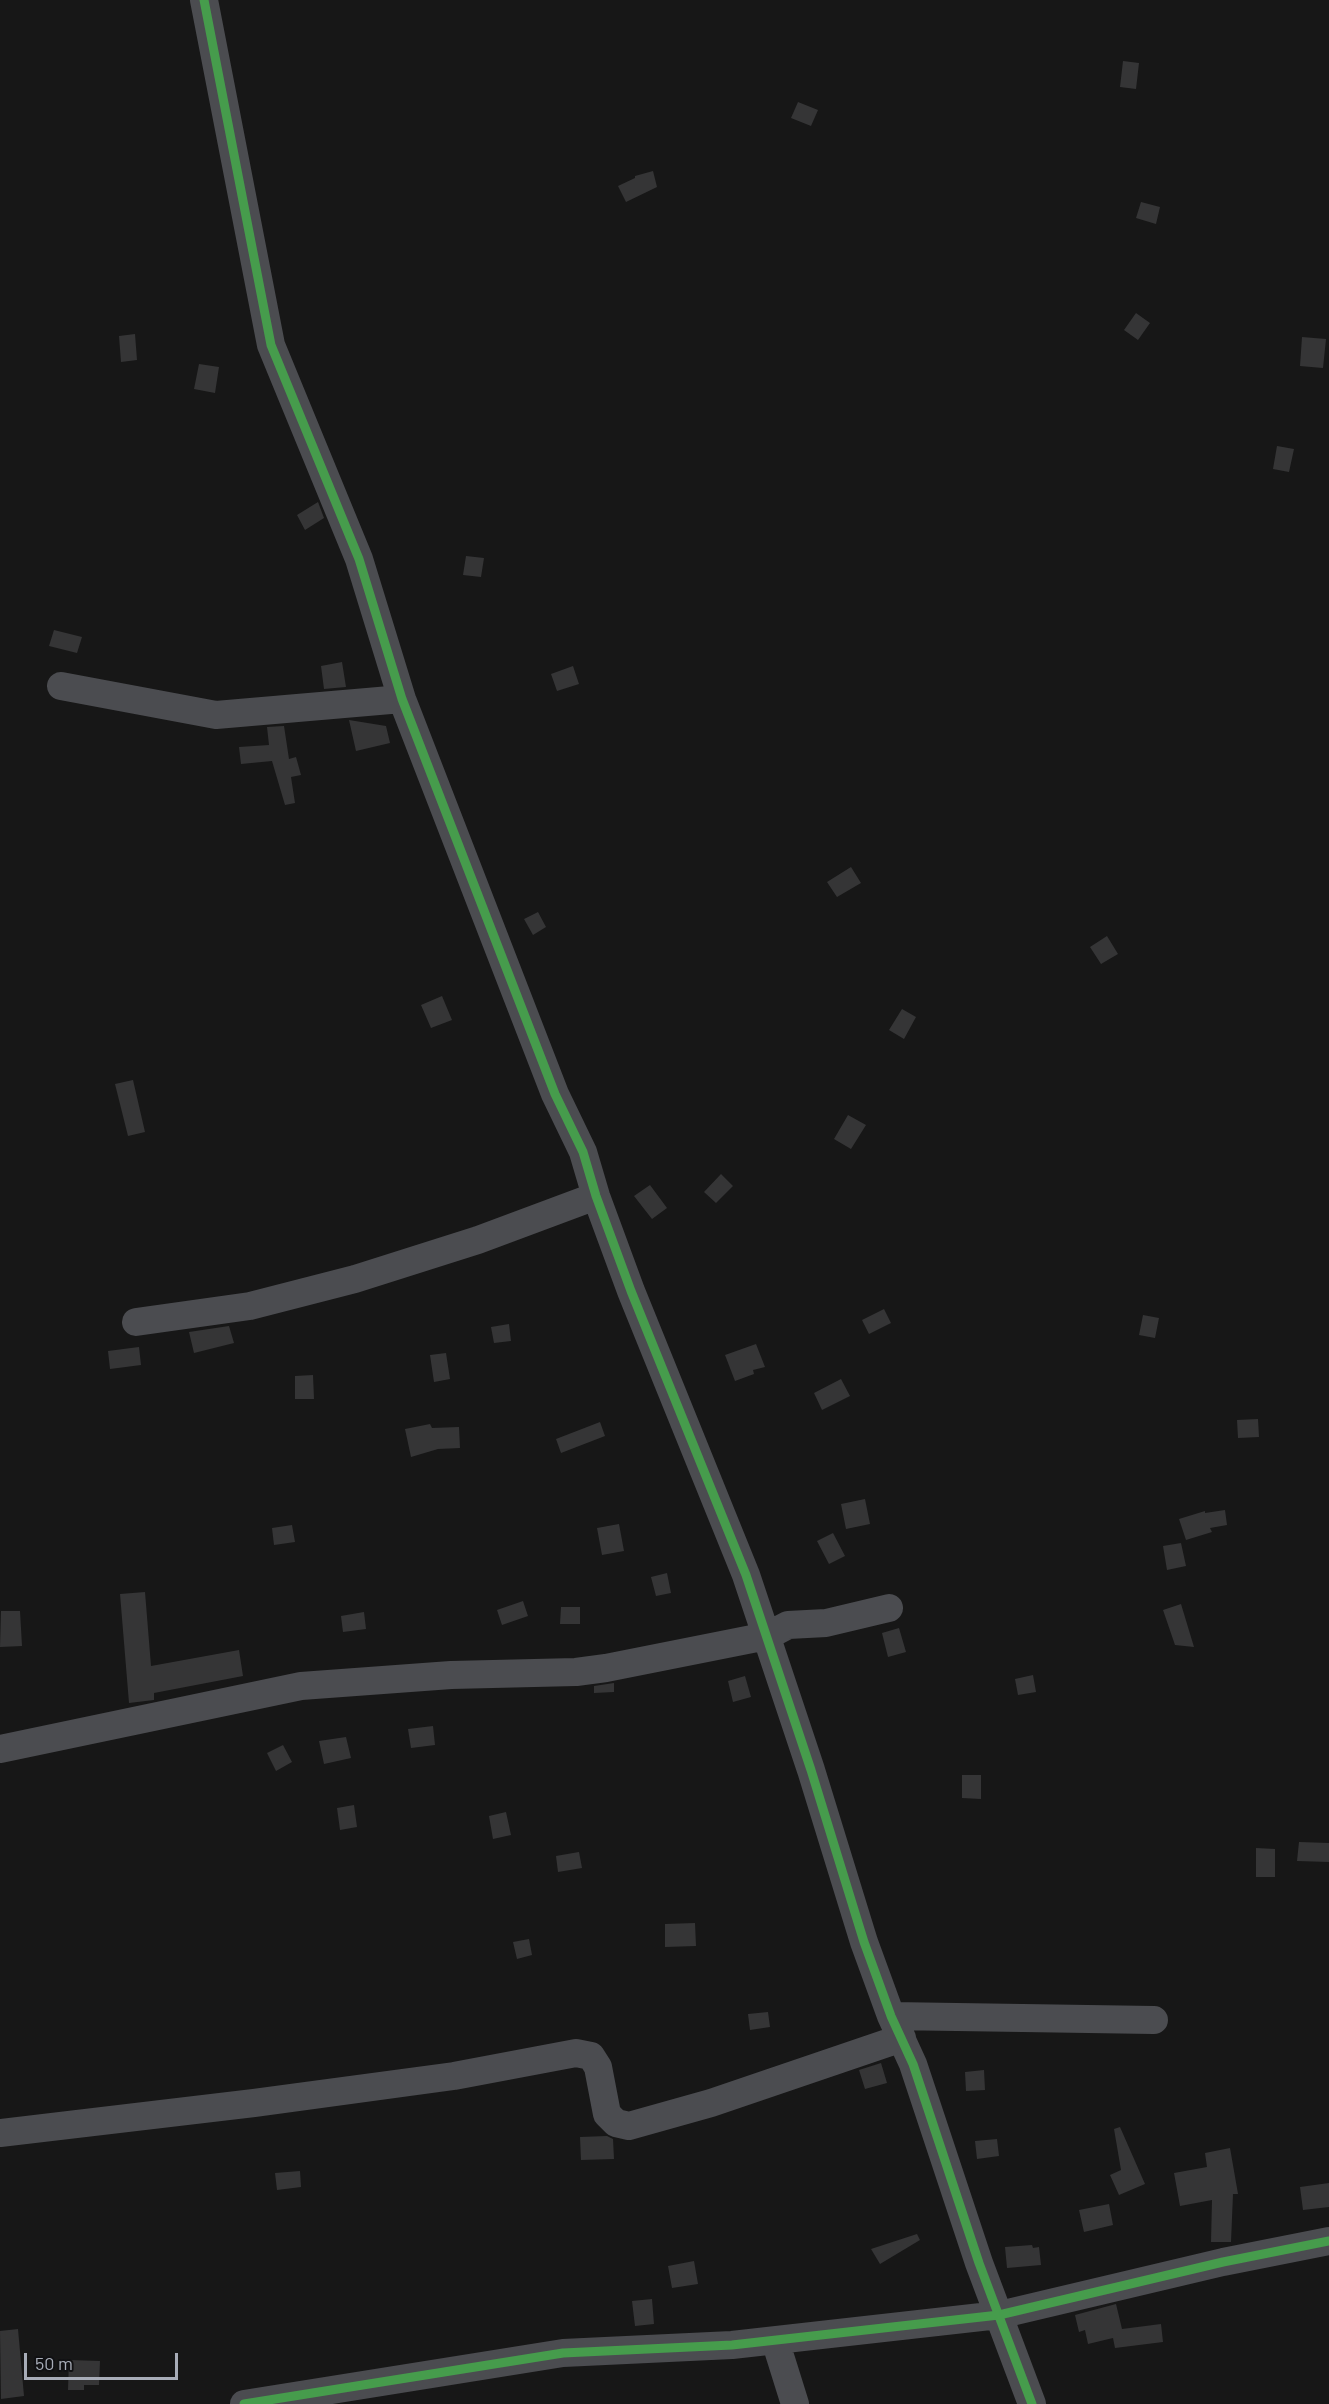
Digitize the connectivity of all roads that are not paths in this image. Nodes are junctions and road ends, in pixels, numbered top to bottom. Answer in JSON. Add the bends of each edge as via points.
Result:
{"nodes":[{"id":1,"x":204,"y":0,"type":"edge"},
{"id":2,"x":61,"y":686,"type":"dead end"},
{"id":3,"x":402,"y":699,"type":"junction"},
{"id":4,"x":596,"y":1196,"type":"junction"},
{"id":5,"x":136,"y":1322,"type":"dead end"},
{"id":6,"x":889,"y":1608,"type":"dead end"},
{"id":7,"x":767,"y":1636,"type":"junction"},
{"id":8,"x":0,"y":1749,"type":"edge"},
{"id":9,"x":1154,"y":2020,"type":"dead end"},
{"id":10,"x":897,"y":2027,"type":"junction"},
{"id":11,"x":0,"y":2133,"type":"edge"},
{"id":12,"x":1329,"y":2241,"type":"edge"},
{"id":13,"x":999,"y":2315,"type":"junction"},
{"id":14,"x":775,"y":2340,"type":"junction"},
{"id":15,"x":244,"y":2404,"type":"edge"},
{"id":16,"x":795,"y":2404,"type":"edge"},
{"id":17,"x":1032,"y":2404,"type":"edge"}],
"edges":[{"from":1,"to":3,"type":"street","via":[[271,345],[358,559]]},
{"from":2,"to":3,"type":"street","via":[[216,715]]},
{"from":3,"to":4,"type":"street","via":[[547,1073],[583,1152]]},
{"from":4,"to":5,"type":"street","via":[[478,1240],[355,1279],[250,1306]]},
{"from":4,"to":7,"type":"street"},
{"from":6,"to":7,"type":"street","via":[[826,1623],[788,1625]]},
{"from":7,"to":8,"type":"street","via":[[576,1672],[451,1675],[302,1686]]},
{"from":7,"to":10,"type":"street","via":[[864,1942]]},
{"from":9,"to":10,"type":"street"},
{"from":10,"to":11,"type":"street","via":[[711,2103],[629,2126],[616,2123],[607,2114],[598,2067],[591,2056],[576,2053],[430,2079]]},
{"from":10,"to":13,"type":"street","via":[[914,2064]]},
{"from":12,"to":13,"type":"street"},
{"from":13,"to":14,"type":"street"},
{"from":13,"to":17,"type":"street"},
{"from":14,"to":15,"type":"street","via":[[563,2354]]},
{"from":14,"to":16,"type":"street"}]}
